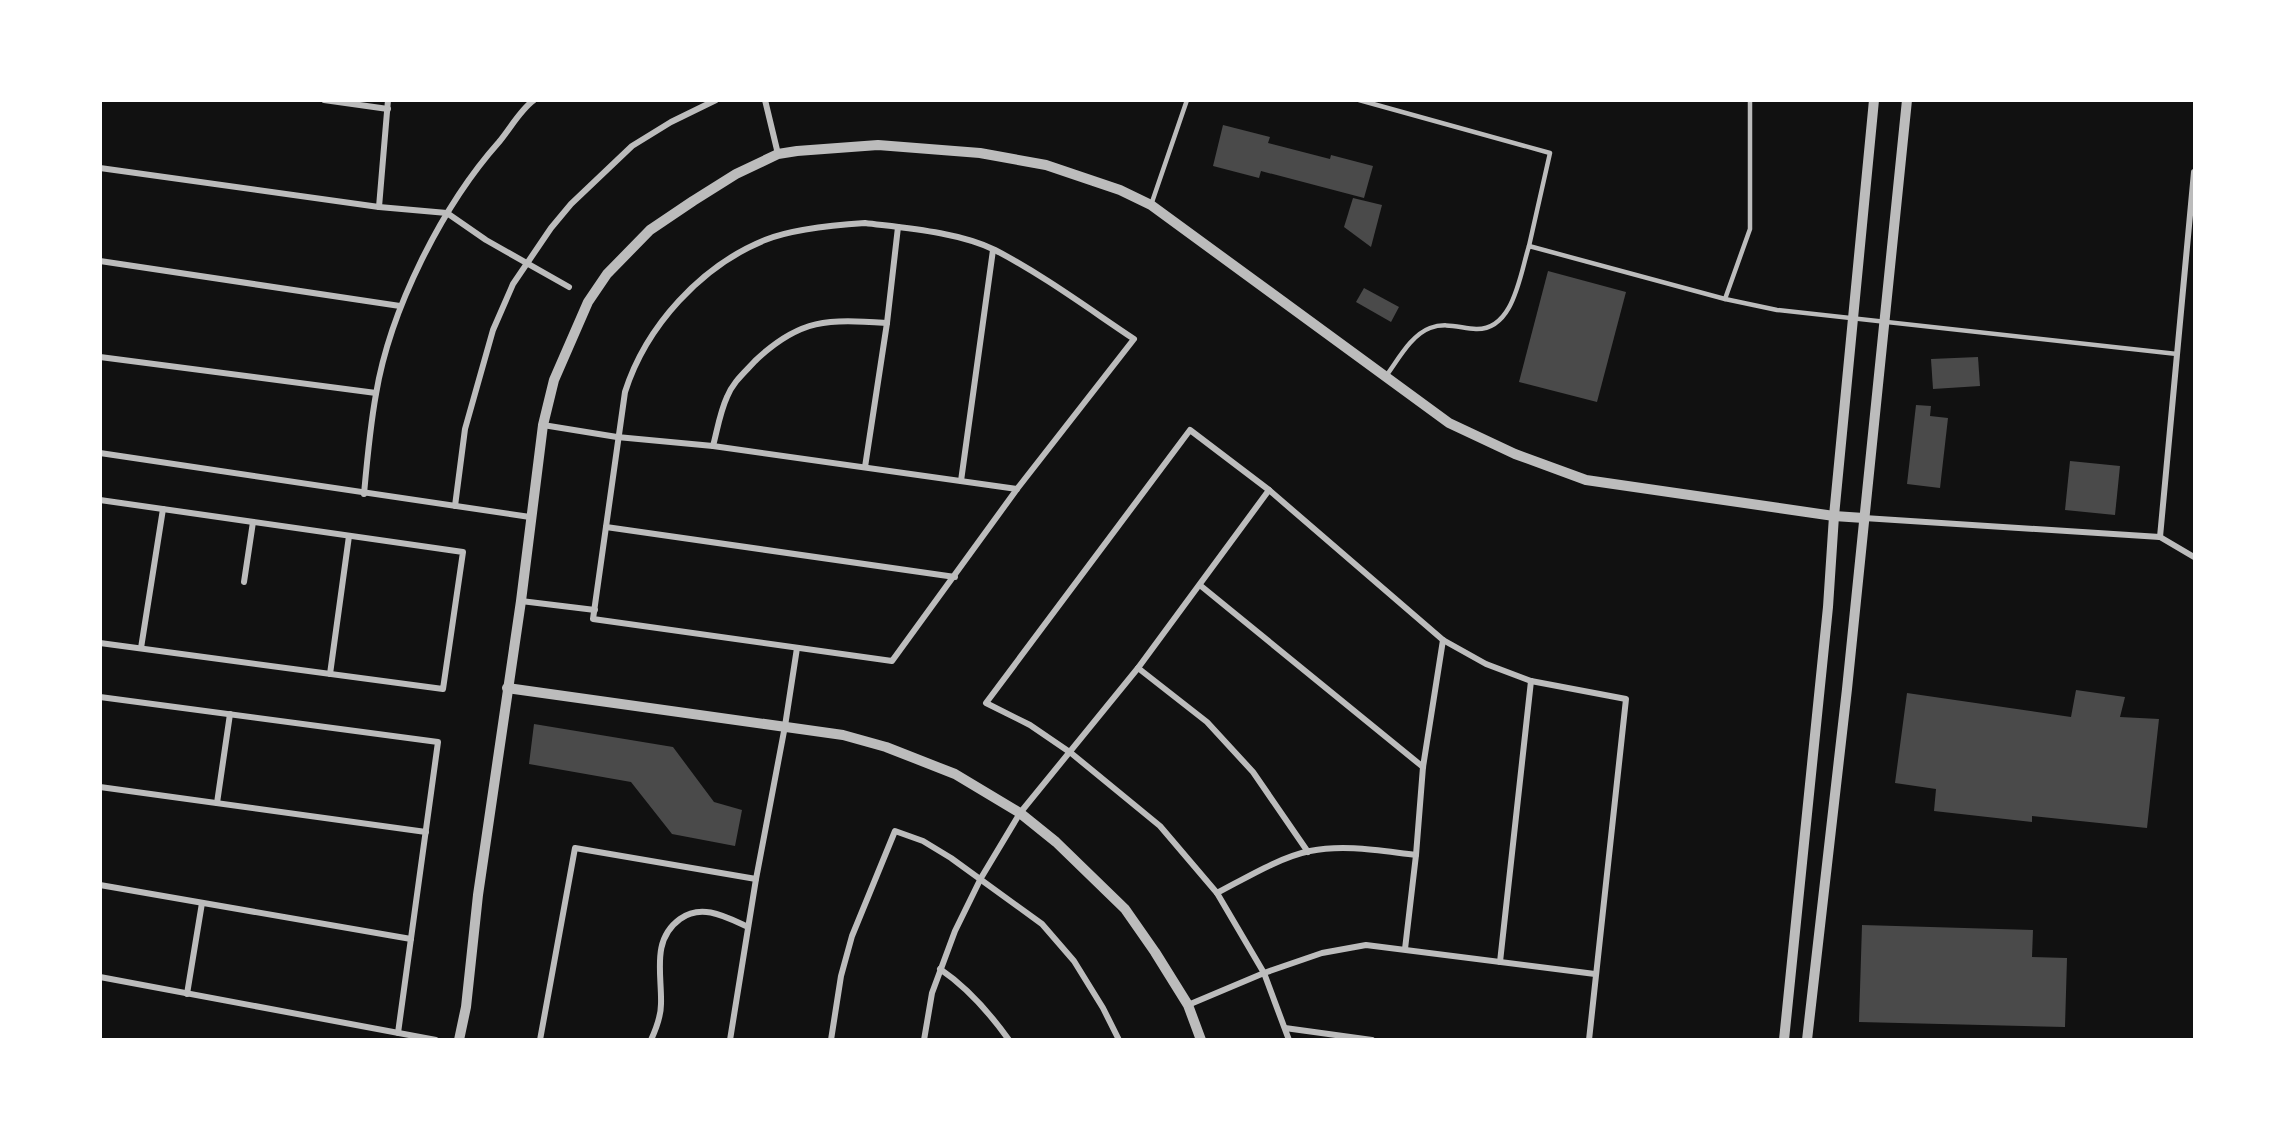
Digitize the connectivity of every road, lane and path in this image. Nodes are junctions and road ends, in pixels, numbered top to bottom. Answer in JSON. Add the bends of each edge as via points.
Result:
{"nodes":[{"id":1,"x":324,"y":100,"type":"edge"},
{"id":2,"x":388,"y":100,"type":"edge"},
{"id":3,"x":716,"y":100,"type":"edge"},
{"id":4,"x":765,"y":100,"type":"edge"},
{"id":5,"x":1187,"y":100,"type":"edge"},
{"id":6,"x":1359,"y":100,"type":"edge"},
{"id":7,"x":1750,"y":100,"type":"edge"},
{"id":8,"x":1874,"y":100,"type":"edge"},
{"id":9,"x":1907,"y":100,"type":"edge"},
{"id":10,"x":530,"y":102,"type":"edge"},
{"id":11,"x":388,"y":110,"type":"junction"},
{"id":12,"x":778,"y":154,"type":"junction"},
{"id":13,"x":100,"y":168,"type":"edge"},
{"id":14,"x":2194,"y":172,"type":"edge"},
{"id":15,"x":1152,"y":205,"type":"junction"},
{"id":16,"x":379,"y":207,"type":"junction"},
{"id":17,"x":447,"y":213,"type":"junction"},
{"id":18,"x":898,"y":227,"type":"junction"},
{"id":19,"x":1529,"y":246,"type":"junction"},
{"id":20,"x":993,"y":249,"type":"junction"},
{"id":21,"x":100,"y":261,"type":"edge"},
{"id":22,"x":529,"y":263,"type":"junction"},
{"id":23,"x":569,"y":287,"type":"dead end"},
{"id":24,"x":1725,"y":299,"type":"junction"},
{"id":25,"x":400,"y":306,"type":"junction"},
{"id":26,"x":887,"y":323,"type":"junction"},
{"id":27,"x":2177,"y":354,"type":"junction"},
{"id":28,"x":100,"y":357,"type":"edge"},
{"id":29,"x":1386,"y":376,"type":"junction"},
{"id":30,"x":376,"y":393,"type":"junction"},
{"id":31,"x":543,"y":424,"type":"junction"},
{"id":32,"x":617,"y":437,"type":"junction"},
{"id":33,"x":713,"y":446,"type":"junction"},
{"id":34,"x":100,"y":453,"type":"edge"},
{"id":35,"x":865,"y":467,"type":"junction"},
{"id":36,"x":962,"y":481,"type":"junction"},
{"id":37,"x":1017,"y":489,"type":"junction"},
{"id":38,"x":1269,"y":490,"type":"junction"},
{"id":39,"x":364,"y":494,"type":"junction"},
{"id":40,"x":100,"y":500,"type":"edge"},
{"id":41,"x":455,"y":506,"type":"junction"},
{"id":42,"x":162,"y":509,"type":"junction"},
{"id":43,"x":1834,"y":516,"type":"junction"},
{"id":44,"x":530,"y":517,"type":"junction"},
{"id":45,"x":1864,"y":518,"type":"junction"},
{"id":46,"x":253,"y":522,"type":"junction"},
{"id":47,"x":606,"y":527,"type":"junction"},
{"id":48,"x":349,"y":536,"type":"junction"},
{"id":49,"x":2160,"y":537,"type":"junction"},
{"id":50,"x":2194,"y":557,"type":"edge"},
{"id":51,"x":955,"y":577,"type":"junction"},
{"id":52,"x":244,"y":582,"type":"dead end"},
{"id":53,"x":1201,"y":586,"type":"junction"},
{"id":54,"x":521,"y":601,"type":"junction"},
{"id":55,"x":595,"y":610,"type":"junction"},
{"id":56,"x":1443,"y":640,"type":"junction"},
{"id":57,"x":100,"y":643,"type":"edge"},
{"id":58,"x":141,"y":648,"type":"junction"},
{"id":59,"x":797,"y":648,"type":"junction"},
{"id":60,"x":1138,"y":668,"type":"junction"},
{"id":61,"x":330,"y":674,"type":"junction"},
{"id":62,"x":1531,"y":681,"type":"junction"},
{"id":63,"x":507,"y":688,"type":"junction"},
{"id":64,"x":100,"y":697,"type":"edge"},
{"id":65,"x":230,"y":714,"type":"junction"},
{"id":66,"x":785,"y":726,"type":"junction"},
{"id":67,"x":1071,"y":753,"type":"junction"},
{"id":68,"x":1423,"y":767,"type":"junction"},
{"id":69,"x":100,"y":787,"type":"edge"},
{"id":70,"x":217,"y":803,"type":"junction"},
{"id":71,"x":1020,"y":813,"type":"junction"},
{"id":72,"x":426,"y":832,"type":"junction"},
{"id":73,"x":1308,"y":852,"type":"junction"},
{"id":74,"x":1416,"y":855,"type":"junction"},
{"id":75,"x":981,"y":878,"type":"junction"},
{"id":76,"x":756,"y":879,"type":"junction"},
{"id":77,"x":100,"y":885,"type":"edge"},
{"id":78,"x":1217,"y":893,"type":"junction"},
{"id":79,"x":202,"y":903,"type":"junction"},
{"id":80,"x":748,"y":927,"type":"junction"},
{"id":81,"x":411,"y":939,"type":"junction"},
{"id":82,"x":1405,"y":949,"type":"junction"},
{"id":83,"x":1500,"y":962,"type":"junction"},
{"id":84,"x":940,"y":969,"type":"junction"},
{"id":85,"x":1264,"y":973,"type":"junction"},
{"id":86,"x":1595,"y":974,"type":"junction"},
{"id":87,"x":100,"y":977,"type":"edge"},
{"id":88,"x":187,"y":994,"type":"junction"},
{"id":89,"x":1188,"y":1005,"type":"junction"},
{"id":90,"x":1285,"y":1028,"type":"junction"},
{"id":91,"x":398,"y":1033,"type":"junction"},
{"id":92,"x":436,"y":1040,"type":"edge"},
{"id":93,"x":459,"y":1040,"type":"edge"},
{"id":94,"x":540,"y":1040,"type":"edge"},
{"id":95,"x":651,"y":1040,"type":"edge"},
{"id":96,"x":730,"y":1040,"type":"edge"},
{"id":97,"x":831,"y":1040,"type":"edge"},
{"id":98,"x":924,"y":1040,"type":"edge"},
{"id":99,"x":1008,"y":1040,"type":"edge"},
{"id":100,"x":1119,"y":1040,"type":"edge"},
{"id":101,"x":1201,"y":1040,"type":"edge"},
{"id":102,"x":1289,"y":1040,"type":"edge"},
{"id":103,"x":1372,"y":1040,"type":"edge"},
{"id":104,"x":1588,"y":1040,"type":"edge"},
{"id":105,"x":1784,"y":1040,"type":"edge"},
{"id":106,"x":1807,"y":1040,"type":"edge"}],
"edges":[{"from":1,"to":11,"type":"street"},
{"from":2,"to":11,"type":"street"},
{"from":3,"to":22,"type":"street","via":[[632,146],[571,204]]},
{"from":4,"to":12,"type":"street"},
{"from":5,"to":15,"type":"lane"},
{"from":6,"to":19,"type":"lane","via":[[1550,153]]},
{"from":7,"to":24,"type":"lane","via":[[1750,230]]},
{"from":8,"to":43,"type":"street"},
{"from":9,"to":45,"type":"street"},
{"from":10,"to":17,"type":"street","via":[[480,162]]},
{"from":11,"to":16,"type":"street"},
{"from":12,"to":15,"type":"street","via":[[878,145],[980,153],[1046,165]]},
{"from":12,"to":31,"type":"street","via":[[736,174],[650,230],[607,274],[588,302],[554,380]]},
{"from":13,"to":16,"type":"street"},
{"from":14,"to":27,"type":"street"},
{"from":15,"to":29,"type":"street"},
{"from":16,"to":17,"type":"street"},
{"from":17,"to":22,"type":"street"},
{"from":17,"to":25,"type":"street"},
{"from":18,"to":20,"type":"street"},
{"from":18,"to":26,"type":"street"},
{"from":18,"to":32,"type":"street","via":[[833,225],[767,239],[715,269],[684,296],[643,349],[625,392]]},
{"from":19,"to":24,"type":"lane"},
{"from":19,"to":29,"type":"lane","via":[[1503,319],[1486,329],[1446,324],[1428,328],[1413,340]]},
{"from":20,"to":36,"type":"street"},
{"from":20,"to":37,"type":"street","via":[[1134,339]]},
{"from":21,"to":25,"type":"street"},
{"from":22,"to":23,"type":"street"},
{"from":22,"to":41,"type":"street","via":[[513,284],[493,330],[465,429]]},
{"from":24,"to":27,"type":"lane","via":[[1778,310]]},
{"from":25,"to":30,"type":"street"},
{"from":26,"to":33,"type":"street","via":[[839,320],[792,332],[736,380],[726,399]]},
{"from":26,"to":35,"type":"street"},
{"from":27,"to":49,"type":"street"},
{"from":28,"to":30,"type":"street"},
{"from":29,"to":43,"type":"street","via":[[1449,423],[1515,454],[1586,480]]},
{"from":30,"to":39,"type":"street"},
{"from":31,"to":32,"type":"street"},
{"from":31,"to":44,"type":"street"},
{"from":32,"to":33,"type":"street"},
{"from":32,"to":47,"type":"street"},
{"from":33,"to":35,"type":"street"},
{"from":34,"to":39,"type":"street"},
{"from":35,"to":36,"type":"street"},
{"from":36,"to":37,"type":"street"},
{"from":37,"to":51,"type":"street"},
{"from":38,"to":53,"type":"street"},
{"from":38,"to":56,"type":"street"},
{"from":38,"to":67,"type":"street","via":[[1190,430],[986,703],[1030,725]]},
{"from":39,"to":41,"type":"street"},
{"from":40,"to":42,"type":"street"},
{"from":41,"to":44,"type":"street"},
{"from":42,"to":46,"type":"street"},
{"from":42,"to":58,"type":"street"},
{"from":43,"to":45,"type":"street"},
{"from":43,"to":105,"type":"street"},
{"from":44,"to":54,"type":"street"},
{"from":45,"to":49,"type":"street"},
{"from":45,"to":106,"type":"street"},
{"from":46,"to":48,"type":"street"},
{"from":46,"to":52,"type":"street"},
{"from":47,"to":51,"type":"street"},
{"from":47,"to":55,"type":"street"},
{"from":48,"to":61,"type":"street"},
{"from":48,"to":61,"type":"street","via":[[463,552],[443,689]]},
{"from":49,"to":50,"type":"street"},
{"from":51,"to":59,"type":"street","via":[[892,661]]},
{"from":53,"to":60,"type":"street"},
{"from":53,"to":68,"type":"street"},
{"from":54,"to":55,"type":"street"},
{"from":54,"to":63,"type":"street"},
{"from":55,"to":59,"type":"street","via":[[593,619]]},
{"from":56,"to":62,"type":"street","via":[[1486,664]]},
{"from":56,"to":68,"type":"street"},
{"from":57,"to":58,"type":"street"},
{"from":58,"to":61,"type":"street"},
{"from":59,"to":66,"type":"street"},
{"from":60,"to":67,"type":"street"},
{"from":60,"to":73,"type":"street","via":[[1207,722],[1252,772]]},
{"from":62,"to":83,"type":"street"},
{"from":62,"to":86,"type":"street","via":[[1626,699]]},
{"from":63,"to":66,"type":"street"},
{"from":63,"to":93,"type":"street"},
{"from":64,"to":65,"type":"street"},
{"from":65,"to":70,"type":"street"},
{"from":65,"to":72,"type":"street","via":[[438,742]]},
{"from":66,"to":71,"type":"street","via":[[886,747],[955,774]]},
{"from":66,"to":76,"type":"street"},
{"from":67,"to":71,"type":"street"},
{"from":67,"to":78,"type":"street","via":[[1160,826]]},
{"from":68,"to":74,"type":"street"},
{"from":69,"to":70,"type":"street"},
{"from":70,"to":72,"type":"street"},
{"from":71,"to":75,"type":"street"},
{"from":71,"to":89,"type":"street","via":[[1065,850],[1125,909]]},
{"from":72,"to":81,"type":"street"},
{"from":73,"to":74,"type":"street","via":[[1344,848]]},
{"from":73,"to":78,"type":"street"},
{"from":74,"to":82,"type":"street"},
{"from":75,"to":84,"type":"street"},
{"from":75,"to":97,"type":"street","via":[[923,841],[895,831],[852,936]]},
{"from":75,"to":100,"type":"street","via":[[1041,924],[1074,961]]},
{"from":76,"to":80,"type":"street"},
{"from":76,"to":94,"type":"street","via":[[575,848]]},
{"from":77,"to":79,"type":"street"},
{"from":78,"to":85,"type":"street"},
{"from":79,"to":81,"type":"street"},
{"from":79,"to":88,"type":"street"},
{"from":80,"to":95,"type":"street","via":[[716,912],[689,913],[669,927],[660,952],[662,1006]]},
{"from":80,"to":96,"type":"street"},
{"from":81,"to":91,"type":"street"},
{"from":82,"to":83,"type":"street"},
{"from":82,"to":85,"type":"street","via":[[1366,945],[1322,953]]},
{"from":83,"to":86,"type":"street"},
{"from":84,"to":98,"type":"street"},
{"from":84,"to":99,"type":"street","via":[[975,998]]},
{"from":85,"to":89,"type":"street"},
{"from":85,"to":90,"type":"street"},
{"from":86,"to":104,"type":"street"},
{"from":87,"to":88,"type":"street"},
{"from":88,"to":91,"type":"street"},
{"from":89,"to":101,"type":"street"},
{"from":90,"to":102,"type":"street"},
{"from":90,"to":103,"type":"street"},
{"from":91,"to":92,"type":"street"}]}
